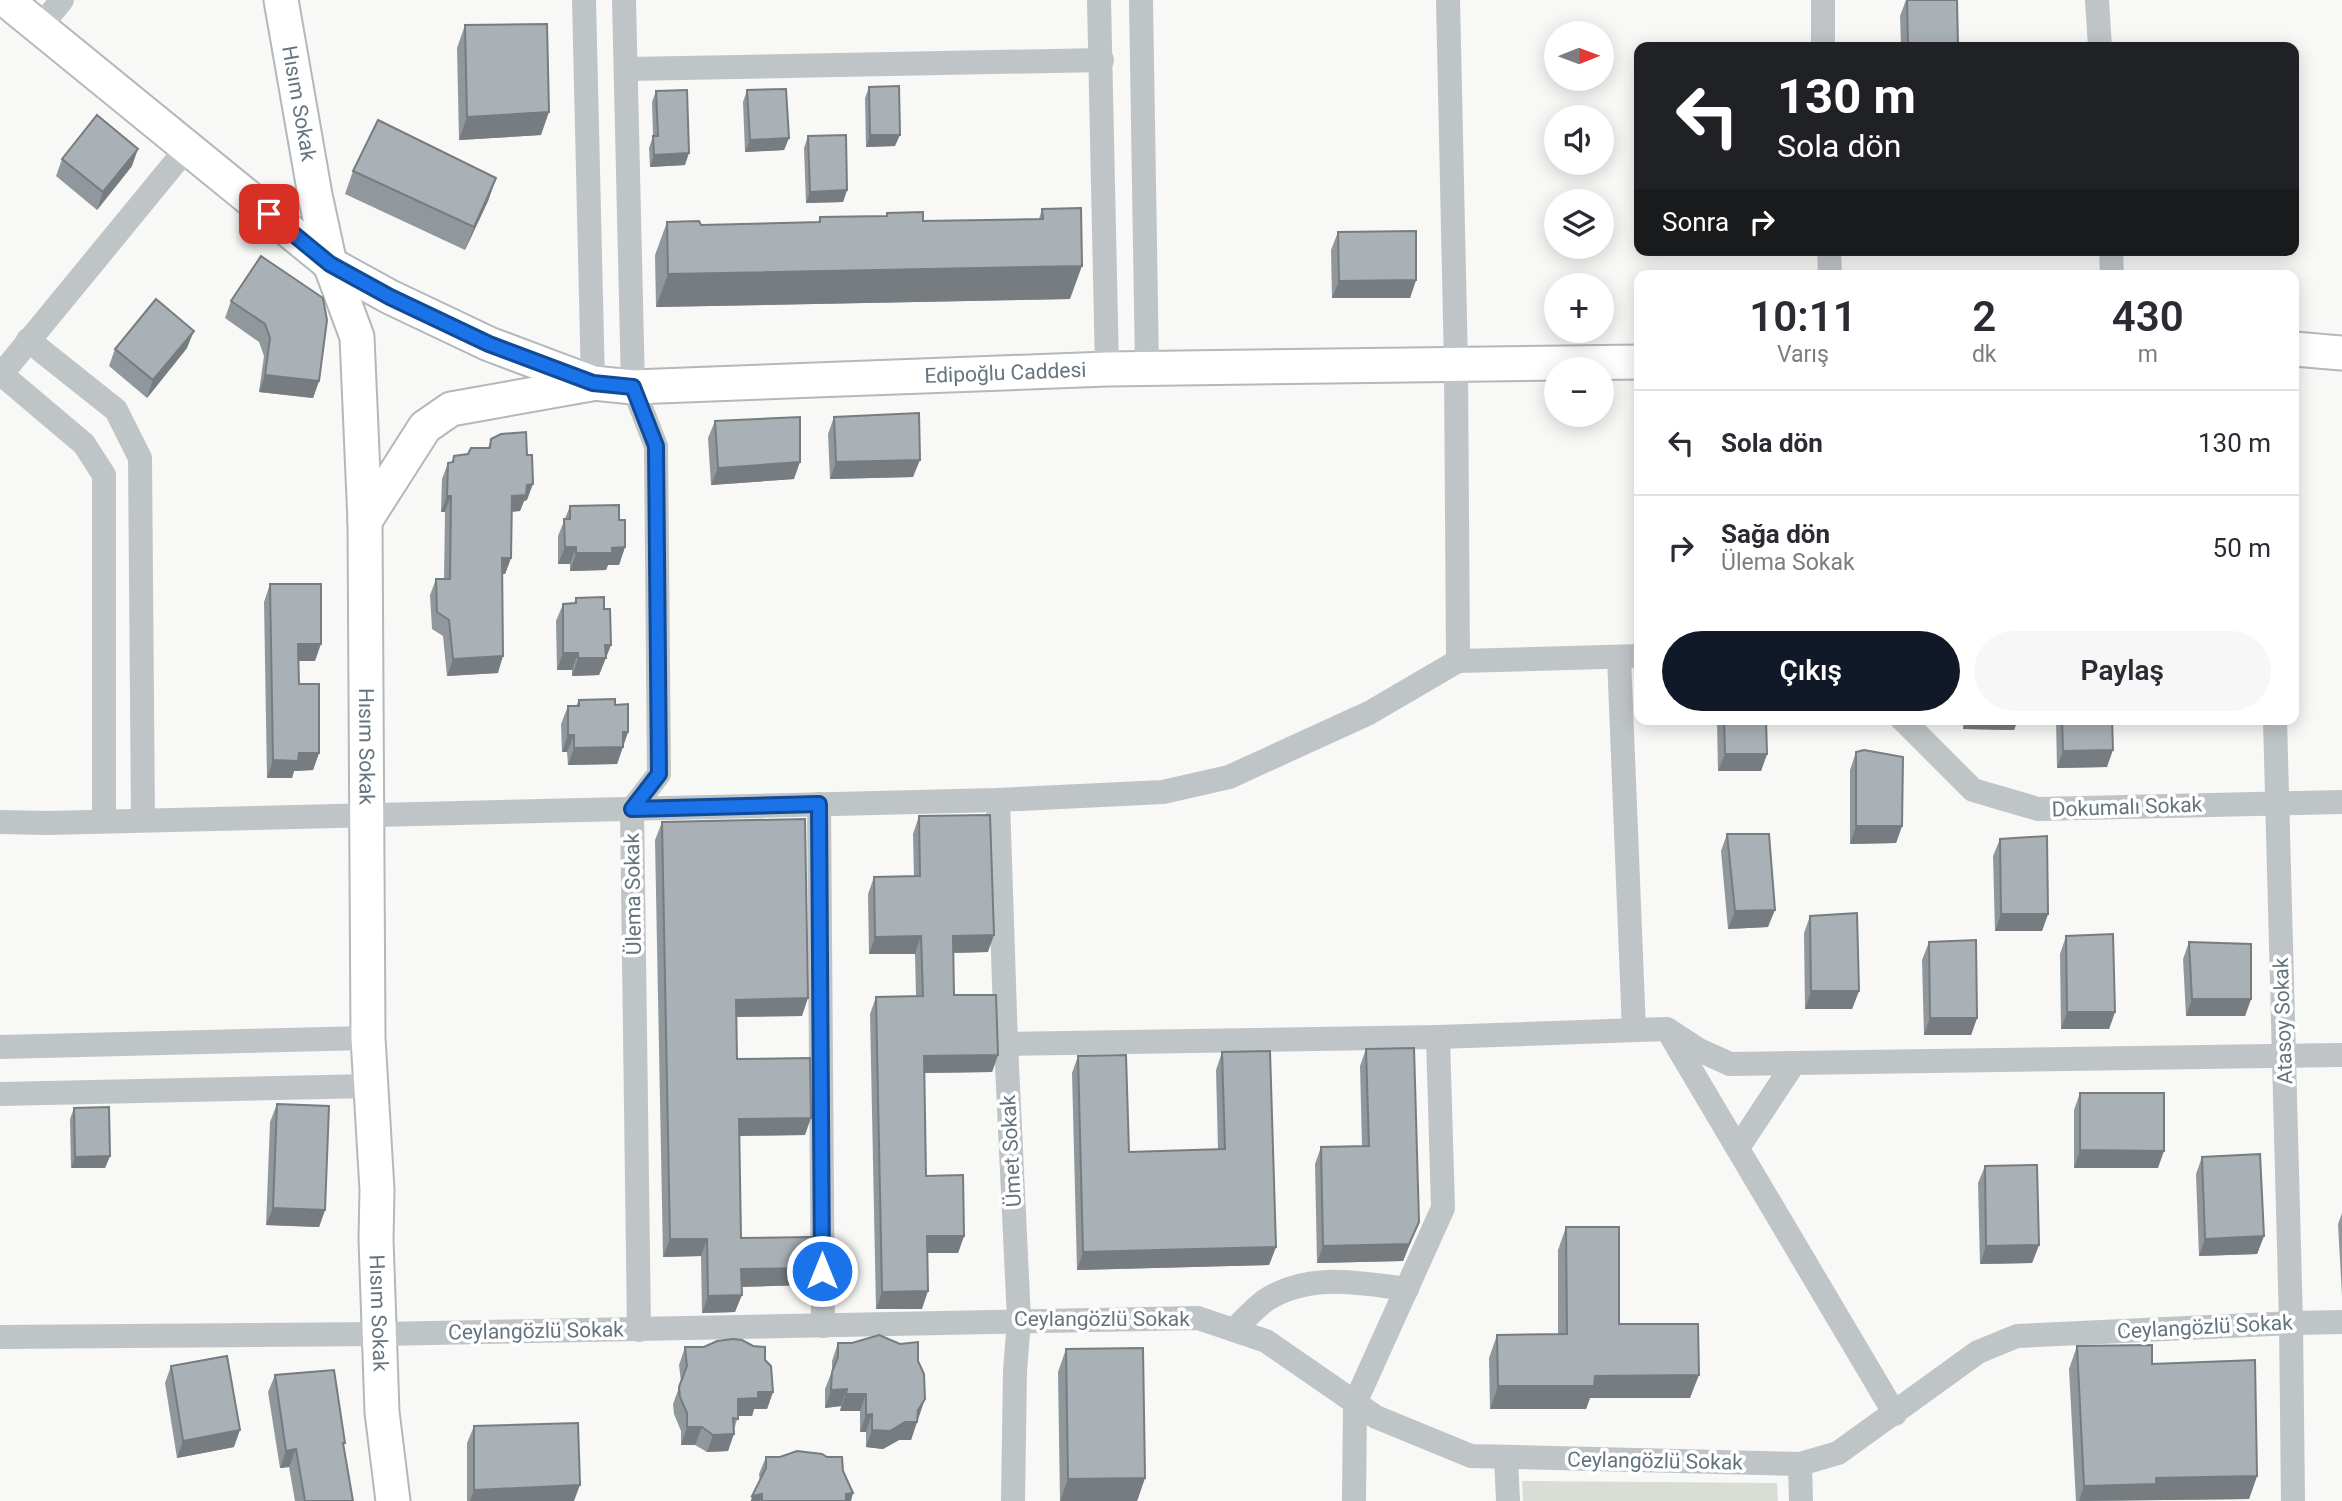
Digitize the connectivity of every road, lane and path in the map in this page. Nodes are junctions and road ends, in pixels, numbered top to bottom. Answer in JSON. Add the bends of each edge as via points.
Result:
{"nodes":[{"id":1,"x":6,"y":0,"type":"edge"},
{"id":2,"x":62,"y":0,"type":"edge"},
{"id":3,"x":281,"y":0,"type":"edge"},
{"id":4,"x":584,"y":0,"type":"edge"},
{"id":5,"x":624,"y":0,"type":"edge"},
{"id":6,"x":1099,"y":0,"type":"edge"},
{"id":7,"x":1141,"y":0,"type":"edge"},
{"id":8,"x":1448,"y":0,"type":"edge"},
{"id":9,"x":1823,"y":0,"type":"edge"},
{"id":10,"x":2097,"y":0,"type":"edge"},
{"id":11,"x":40,"y":27,"type":"junction"},
{"id":12,"x":1823,"y":42,"type":"edge"},
{"id":13,"x":2100,"y":42,"type":"edge"},
{"id":14,"x":1101,"y":60,"type":"junction"},
{"id":15,"x":627,"y":69,"type":"junction"},
{"id":16,"x":187,"y":148,"type":"junction"},
{"id":17,"x":330,"y":264,"type":"junction"},
{"id":18,"x":29,"y":341,"type":"junction"},
{"id":19,"x":2342,"y":342,"type":"edge"},
{"id":20,"x":2299,"y":349,"type":"edge"},
{"id":21,"x":2299,"y":349,"type":"edge"},
{"id":22,"x":2342,"y":353,"type":"edge"},
{"id":23,"x":1634,"y":362,"type":"edge"},
{"id":24,"x":1456,"y":365,"type":"junction"},
{"id":25,"x":1147,"y":368,"type":"junction"},
{"id":26,"x":1107,"y":369,"type":"junction"},
{"id":27,"x":0,"y":375,"type":"edge"},
{"id":28,"x":593,"y":383,"type":"junction"},
{"id":29,"x":633,"y":387,"type":"junction"},
{"id":30,"x":365,"y":520,"type":"junction"},
{"id":31,"x":1630,"y":657,"type":"edge"},
{"id":32,"x":1458,"y":661,"type":"junction"},
{"id":33,"x":1908,"y":725,"type":"edge"},
{"id":34,"x":2275,"y":725,"type":"edge"},
{"id":35,"x":998,"y":800,"type":"junction"},
{"id":36,"x":2342,"y":802,"type":"edge"},
{"id":37,"x":2277,"y":803,"type":"junction"},
{"id":38,"x":819,"y":804,"type":"junction"},
{"id":39,"x":632,"y":809,"type":"junction"},
{"id":40,"x":367,"y":815,"type":"junction"},
{"id":41,"x":143,"y":820,"type":"junction"},
{"id":42,"x":104,"y":821,"type":"junction"},
{"id":43,"x":0,"y":822,"type":"edge"},
{"id":44,"x":1667,"y":1029,"type":"junction"},
{"id":45,"x":1634,"y":1030,"type":"junction"},
{"id":46,"x":1438,"y":1037,"type":"junction"},
{"id":47,"x":368,"y":1038,"type":"junction"},
{"id":48,"x":1006,"y":1044,"type":"junction"},
{"id":49,"x":0,"y":1047,"type":"edge"},
{"id":50,"x":2342,"y":1055,"type":"edge"},
{"id":51,"x":2284,"y":1056,"type":"junction"},
{"id":52,"x":1794,"y":1063,"type":"junction"},
{"id":53,"x":371,"y":1086,"type":"junction"},
{"id":54,"x":0,"y":1094,"type":"edge"},
{"id":55,"x":1738,"y":1148,"type":"junction"},
{"id":56,"x":1407,"y":1289,"type":"junction"},
{"id":57,"x":1019,"y":1320,"type":"junction"},
{"id":58,"x":2342,"y":1322,"type":"edge"},
{"id":59,"x":2291,"y":1323,"type":"junction"},
{"id":60,"x":823,"y":1326,"type":"junction"},
{"id":61,"x":639,"y":1329,"type":"junction"},
{"id":62,"x":1234,"y":1330,"type":"junction"},
{"id":63,"x":381,"y":1334,"type":"junction"},
{"id":64,"x":0,"y":1337,"type":"edge"},
{"id":65,"x":1355,"y":1402,"type":"junction"},
{"id":66,"x":1895,"y":1413,"type":"junction"},
{"id":67,"x":1506,"y":1457,"type":"junction"},
{"id":68,"x":1800,"y":1464,"type":"junction"},
{"id":69,"x":393,"y":1501,"type":"edge"},
{"id":70,"x":1013,"y":1501,"type":"edge"},
{"id":71,"x":1354,"y":1501,"type":"edge"},
{"id":72,"x":1507,"y":1501,"type":"edge"},
{"id":73,"x":1801,"y":1501,"type":"edge"},
{"id":74,"x":2293,"y":1501,"type":"edge"}],
"edges":[{"from":1,"to":11,"type":"street","name":"Edipoğlu Caddesi"},
{"from":2,"to":11,"type":"street"},
{"from":3,"to":17,"type":"street","name":"Hısım Sokak"},
{"from":4,"to":28,"type":"street"},
{"from":5,"to":15,"type":"street"},
{"from":6,"to":14,"type":"street"},
{"from":7,"to":25,"type":"street"},
{"from":8,"to":24,"type":"street"},
{"from":9,"to":12,"type":"street"},
{"from":10,"to":13,"type":"street"},
{"from":11,"to":16,"type":"street","name":"Edipoğlu Caddesi"},
{"from":14,"to":15,"type":"street"},
{"from":14,"to":26,"type":"street"},
{"from":15,"to":29,"type":"street"},
{"from":16,"to":17,"type":"street","name":"Edipoğlu Caddesi"},
{"from":16,"to":18,"type":"street"},
{"from":17,"to":28,"type":"street","name":"Edipoğlu Caddesi","via":[[489,344]]},
{"from":17,"to":30,"type":"street","name":"Hısım Sokak","via":[[357,337]]},
{"from":18,"to":27,"type":"street"},
{"from":18,"to":41,"type":"street","via":[[116,410],[140,458]]},
{"from":19,"to":20,"type":"street"},
{"from":21,"to":22,"type":"street"},
{"from":23,"to":24,"type":"street","name":"Edipoğlu Caddesi"},
{"from":24,"to":25,"type":"street","name":"Edipoğlu Caddesi"},
{"from":24,"to":32,"type":"street"},
{"from":25,"to":26,"type":"street","name":"Edipoğlu Caddesi"},
{"from":26,"to":29,"type":"street","name":"Edipoğlu Caddesi"},
{"from":27,"to":42,"type":"street","via":[[84,444],[104,475]]},
{"from":28,"to":29,"type":"street","name":"Edipoğlu Caddesi"},
{"from":28,"to":30,"type":"street","via":[[450,410],[425,427]]},
{"from":29,"to":39,"type":"street","name":"Ülema Sokak","via":[[656,446],[659,774]]},
{"from":30,"to":40,"type":"street","name":"Hısım Sokak"},
{"from":31,"to":32,"type":"street"},
{"from":31,"to":45,"type":"street"},
{"from":32,"to":35,"type":"street","via":[[1369,713],[1228,777],[1163,792]]},
{"from":33,"to":37,"type":"street","name":"Dokumalı Sokak","via":[[1973,790],[2038,809]]},
{"from":34,"to":37,"type":"street","name":"Atasoy Sokak"},
{"from":35,"to":38,"type":"street"},
{"from":35,"to":48,"type":"street","name":"Ümet Sokak"},
{"from":36,"to":37,"type":"street","name":"Dokumalı Sokak"},
{"from":37,"to":51,"type":"street","name":"Atasoy Sokak"},
{"from":38,"to":39,"type":"street"},
{"from":38,"to":60,"type":"street"},
{"from":39,"to":40,"type":"street"},
{"from":39,"to":61,"type":"street","name":"Ülema Sokak"},
{"from":40,"to":41,"type":"street"},
{"from":40,"to":47,"type":"street","name":"Hısım Sokak"},
{"from":41,"to":42,"type":"street"},
{"from":42,"to":43,"type":"street"},
{"from":44,"to":45,"type":"street"},
{"from":44,"to":52,"type":"street","via":[[1730,1063]]},
{"from":44,"to":55,"type":"street"},
{"from":45,"to":46,"type":"street"},
{"from":46,"to":48,"type":"street"},
{"from":46,"to":56,"type":"street","via":[[1443,1208]]},
{"from":47,"to":49,"type":"street"},
{"from":47,"to":53,"type":"street","name":"Hısım Sokak"},
{"from":48,"to":57,"type":"street","name":"Ümet Sokak"},
{"from":50,"to":51,"type":"street"},
{"from":51,"to":52,"type":"street"},
{"from":51,"to":59,"type":"street","name":"Atasoy Sokak"},
{"from":52,"to":55,"type":"street"},
{"from":53,"to":54,"type":"street"},
{"from":53,"to":63,"type":"street","name":"Hısım Sokak"},
{"from":55,"to":66,"type":"street"},
{"from":56,"to":62,"type":"street","via":[[1342,1281],[1301,1284],[1266,1300]]},
{"from":56,"to":65,"type":"street"},
{"from":57,"to":60,"type":"street","name":"Ceylangözlü Sokak"},
{"from":57,"to":62,"type":"street","name":"Ceylangözlü Sokak","via":[[1198,1318]]},
{"from":57,"to":70,"type":"street","name":"Ümet Sokak"},
{"from":58,"to":59,"type":"street","name":"Ceylangözlü Sokak"},
{"from":59,"to":66,"type":"street","name":"Ceylangözlü Sokak","via":[[2017,1336],[1978,1352]]},
{"from":59,"to":74,"type":"street","name":"Atasoy Sokak"},
{"from":60,"to":61,"type":"street","name":"Ceylangözlü Sokak"},
{"from":61,"to":63,"type":"street","name":"Ceylangözlü Sokak"},
{"from":62,"to":65,"type":"street","name":"Ceylangözlü Sokak","via":[[1266,1341]]},
{"from":63,"to":64,"type":"street","name":"Ceylangözlü Sokak"},
{"from":63,"to":69,"type":"street","name":"Hısım Sokak","via":[[382,1412]]},
{"from":65,"to":67,"type":"street","name":"Ceylangözlü Sokak","via":[[1376,1417],[1471,1456]]},
{"from":65,"to":71,"type":"street"},
{"from":66,"to":68,"type":"street","name":"Ceylangözlü Sokak","via":[[1838,1453]]},
{"from":67,"to":68,"type":"street","name":"Ceylangözlü Sokak"},
{"from":67,"to":72,"type":"street"},
{"from":68,"to":73,"type":"street"}]}
